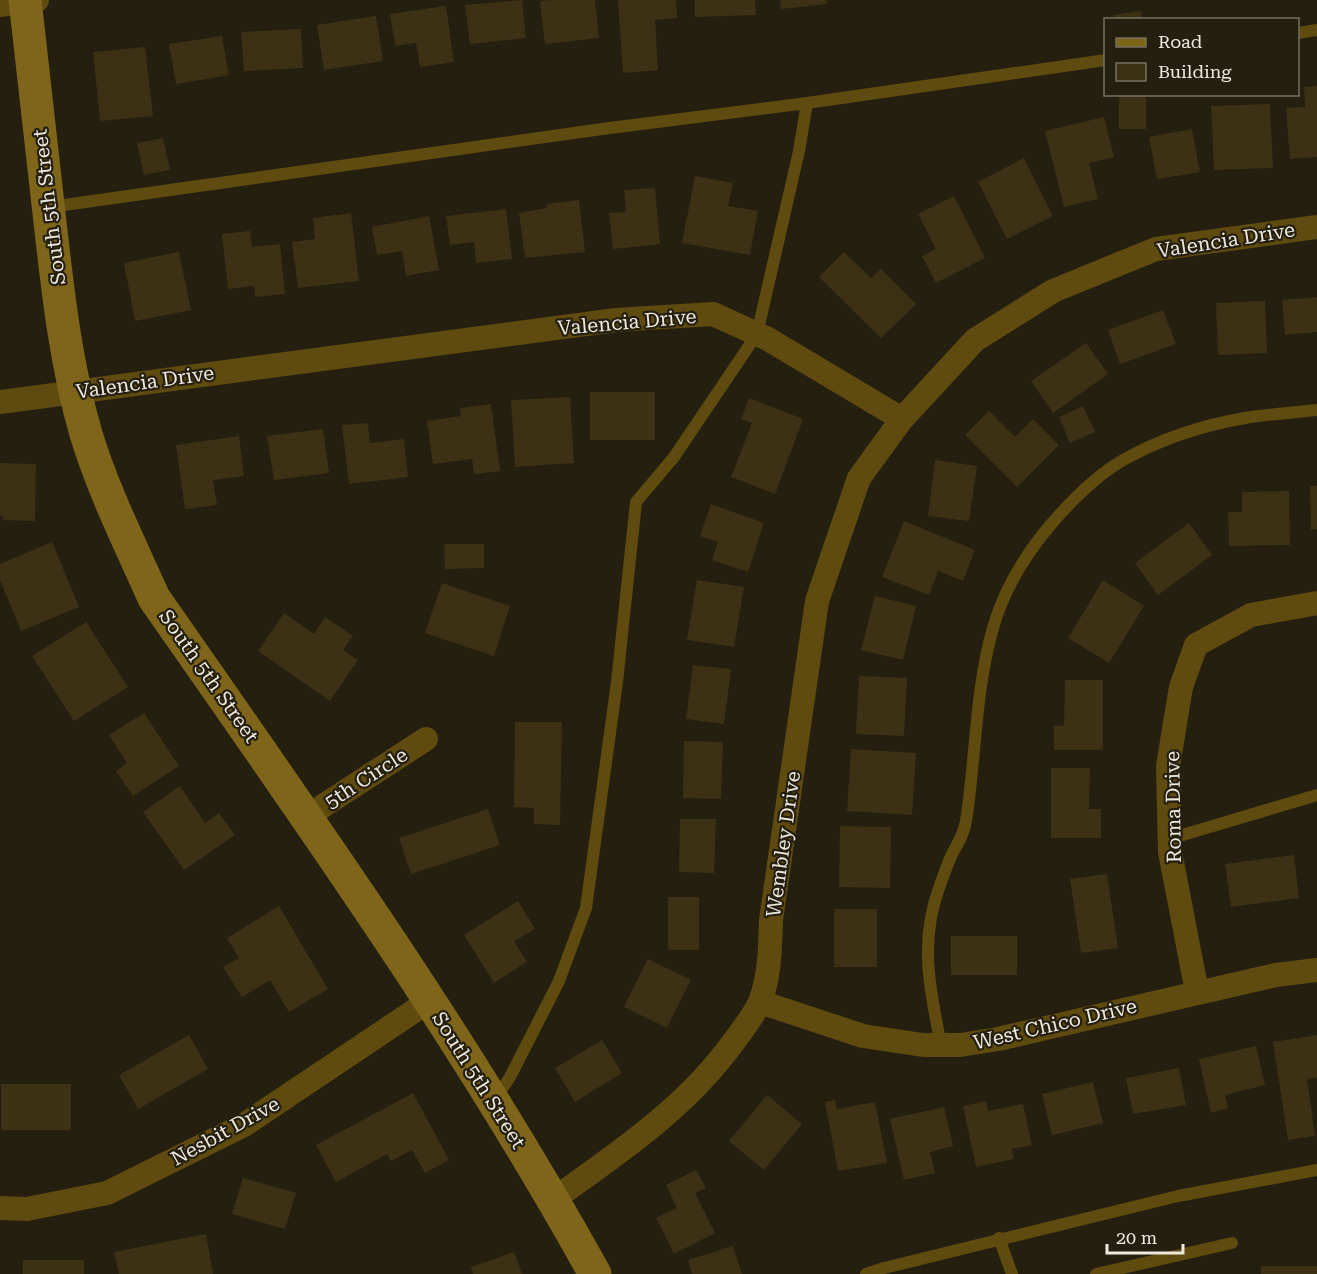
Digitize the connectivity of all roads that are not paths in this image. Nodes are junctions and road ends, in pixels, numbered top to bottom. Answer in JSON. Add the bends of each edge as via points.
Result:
{"nodes":[{"id":1,"x":22,"y":2,"type":"edge"},
{"id":2,"x":1317,"y":30,"type":"edge"},
{"id":3,"x":1299,"y":33,"type":"edge"},
{"id":4,"x":1104,"y":60,"type":"edge"},
{"id":5,"x":807,"y":103,"type":"junction"},
{"id":6,"x":49,"y":207,"type":"junction"},
{"id":7,"x":1317,"y":227,"type":"edge"},
{"id":8,"x":757,"y":334,"type":"junction"},
{"id":9,"x":75,"y":391,"type":"junction"},
{"id":10,"x":0,"y":402,"type":"edge"},
{"id":11,"x":1317,"y":410,"type":"edge"},
{"id":12,"x":902,"y":418,"type":"junction"},
{"id":13,"x":1317,"y":603,"type":"edge"},
{"id":14,"x":426,"y":739,"type":"dead end"},
{"id":15,"x":1317,"y":795,"type":"edge"},
{"id":16,"x":306,"y":817,"type":"junction"},
{"id":17,"x":1169,"y":839,"type":"junction"},
{"id":18,"x":1317,"y":970,"type":"edge"},
{"id":19,"x":1197,"y":992,"type":"junction"},
{"id":20,"x":429,"y":1001,"type":"junction"},
{"id":21,"x":760,"y":1002,"type":"junction"},
{"id":22,"x":941,"y":1045,"type":"junction"},
{"id":23,"x":493,"y":1102,"type":"junction"},
{"id":24,"x":1317,"y":1170,"type":"edge"},
{"id":25,"x":554,"y":1199,"type":"junction"},
{"id":26,"x":0,"y":1208,"type":"edge"},
{"id":27,"x":999,"y":1238,"type":"junction"},
{"id":28,"x":1232,"y":1243,"type":"dead end"},
{"id":29,"x":596,"y":1274,"type":"edge"},
{"id":30,"x":866,"y":1274,"type":"edge"},
{"id":31,"x":1012,"y":1274,"type":"edge"},
{"id":32,"x":1096,"y":1274,"type":"edge"}],
"edges":[{"from":1,"to":6,"type":"street","name":"South 5th Street"},
{"from":2,"to":3,"type":"lane"},
{"from":4,"to":5,"type":"lane"},
{"from":5,"to":6,"type":"lane"},
{"from":5,"to":8,"type":"lane","via":[[800,151]]},
{"from":6,"to":9,"type":"street","name":"South 5th Street"},
{"from":7,"to":12,"type":"street","name":"Valencia Drive","via":[[1156,249],[1053,291],[975,340]]},
{"from":8,"to":9,"type":"street","name":"Valencia Drive","via":[[712,314],[616,320]]},
{"from":8,"to":12,"type":"street","name":"Valencia Drive"},
{"from":8,"to":23,"type":"lane","via":[[674,457],[636,502],[617,682],[586,908],[559,981]]},
{"from":9,"to":10,"type":"street","name":"Valencia Drive"},
{"from":9,"to":16,"type":"street","name":"South 5th Street","via":[[105,487],[154,598]]},
{"from":11,"to":22,"type":"lane","via":[[1245,418],[1207,427],[1158,443],[1123,460],[1060,514],[1038,540],[1008,589],[993,627],[981,682],[964,832],[938,890],[928,938],[928,982]]},
{"from":12,"to":21,"type":"street","name":"Wembley Drive","via":[[859,478],[817,601],[771,920],[768,969]]},
{"from":13,"to":17,"type":"street","name":"Roma Drive","via":[[1251,615],[1196,645],[1182,687],[1168,766]]},
{"from":14,"to":16,"type":"street","name":"5th Circle"},
{"from":15,"to":17,"type":"lane"},
{"from":16,"to":20,"type":"street","name":"South 5th Street"},
{"from":17,"to":19,"type":"street","name":"Roma Drive"},
{"from":18,"to":19,"type":"street","name":"West Chico Drive"},
{"from":19,"to":22,"type":"street","name":"West Chico Drive","via":[[998,1039]]},
{"from":20,"to":23,"type":"street","name":"South 5th Street"},
{"from":20,"to":26,"type":"street","name":"Nesbit Drive","via":[[244,1125],[107,1193],[27,1209]]},
{"from":21,"to":22,"type":"street","name":"West Chico Drive","via":[[863,1036]]},
{"from":21,"to":25,"type":"street","name":"Wembley Drive","via":[[722,1059],[689,1095],[634,1142]]},
{"from":23,"to":25,"type":"street","name":"South 5th Street"},
{"from":24,"to":27,"type":"lane","via":[[1178,1196]]},
{"from":25,"to":29,"type":"street","name":"South 5th Street"},
{"from":27,"to":30,"type":"lane"},
{"from":27,"to":31,"type":"lane"},
{"from":28,"to":32,"type":"lane"}]}
